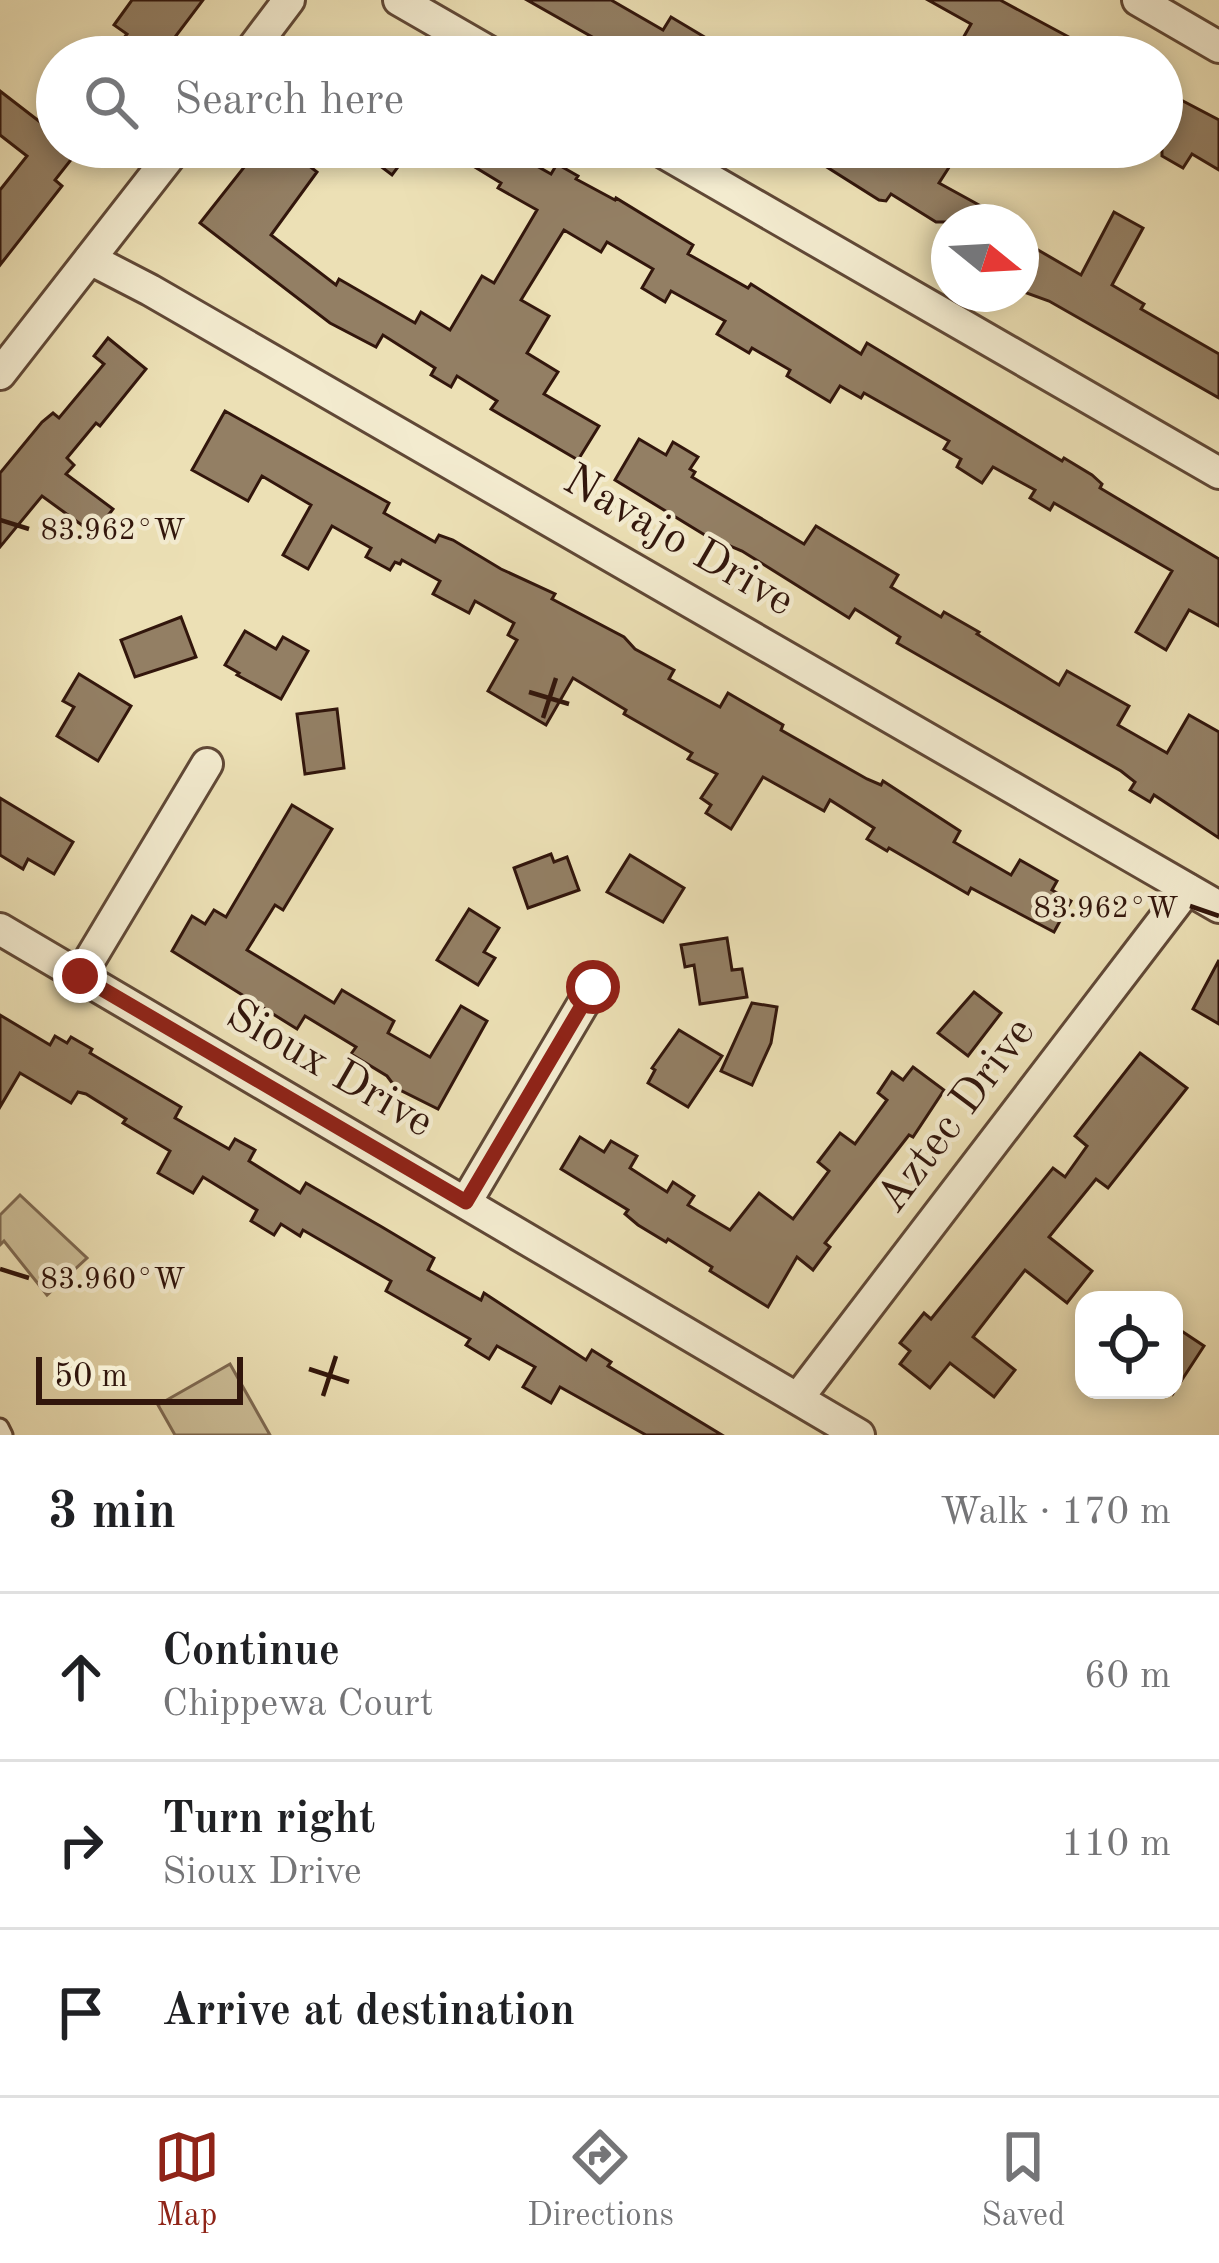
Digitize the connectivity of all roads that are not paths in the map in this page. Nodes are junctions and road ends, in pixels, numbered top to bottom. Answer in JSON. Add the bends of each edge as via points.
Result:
{"nodes":[{"id":1,"x":289,"y":0,"type":"edge"},
{"id":2,"x":399,"y":0,"type":"edge"},
{"id":3,"x":1138,"y":0,"type":"edge"},
{"id":4,"x":261,"y":36,"type":"edge"},
{"id":5,"x":462,"y":36,"type":"edge"},
{"id":6,"x":1219,"y":46,"type":"edge"},
{"id":7,"x":161,"y":168,"type":"edge"},
{"id":8,"x":690,"y":168,"type":"edge"},
{"id":9,"x":90,"y":260,"type":"junction"},
{"id":10,"x":0,"y":374,"type":"edge"},
{"id":11,"x":1219,"y":473,"type":"edge"},
{"id":12,"x":207,"y":764,"type":"dead end"},
{"id":13,"x":1187,"y":889,"type":"junction"},
{"id":14,"x":1219,"y":907,"type":"edge"},
{"id":15,"x":0,"y":929,"type":"edge"},
{"id":16,"x":80,"y":976,"type":"junction"},
{"id":17,"x":593,"y":987,"type":"dead end"},
{"id":18,"x":466,"y":1202,"type":"junction"},
{"id":19,"x":798,"y":1398,"type":"junction"},
{"id":20,"x":859,"y":1435,"type":"edge"}],
"edges":[{"from":1,"to":4,"type":"street"},
{"from":2,"to":5,"type":"street"},
{"from":3,"to":6,"type":"street"},
{"from":7,"to":9,"type":"street"},
{"from":8,"to":11,"type":"street"},
{"from":9,"to":10,"type":"street"},
{"from":9,"to":13,"type":"street","name":"Navajo Drive"},
{"from":12,"to":16,"type":"street"},
{"from":13,"to":14,"type":"street","name":"Navajo Drive"},
{"from":13,"to":19,"type":"street","name":"Aztec Drive"},
{"from":15,"to":16,"type":"street","name":"Sioux Drive"},
{"from":16,"to":18,"type":"street","name":"Sioux Drive"},
{"from":17,"to":18,"type":"street"},
{"from":18,"to":19,"type":"street","name":"Sioux Drive"},
{"from":19,"to":20,"type":"street","name":"Sioux Drive"}]}
